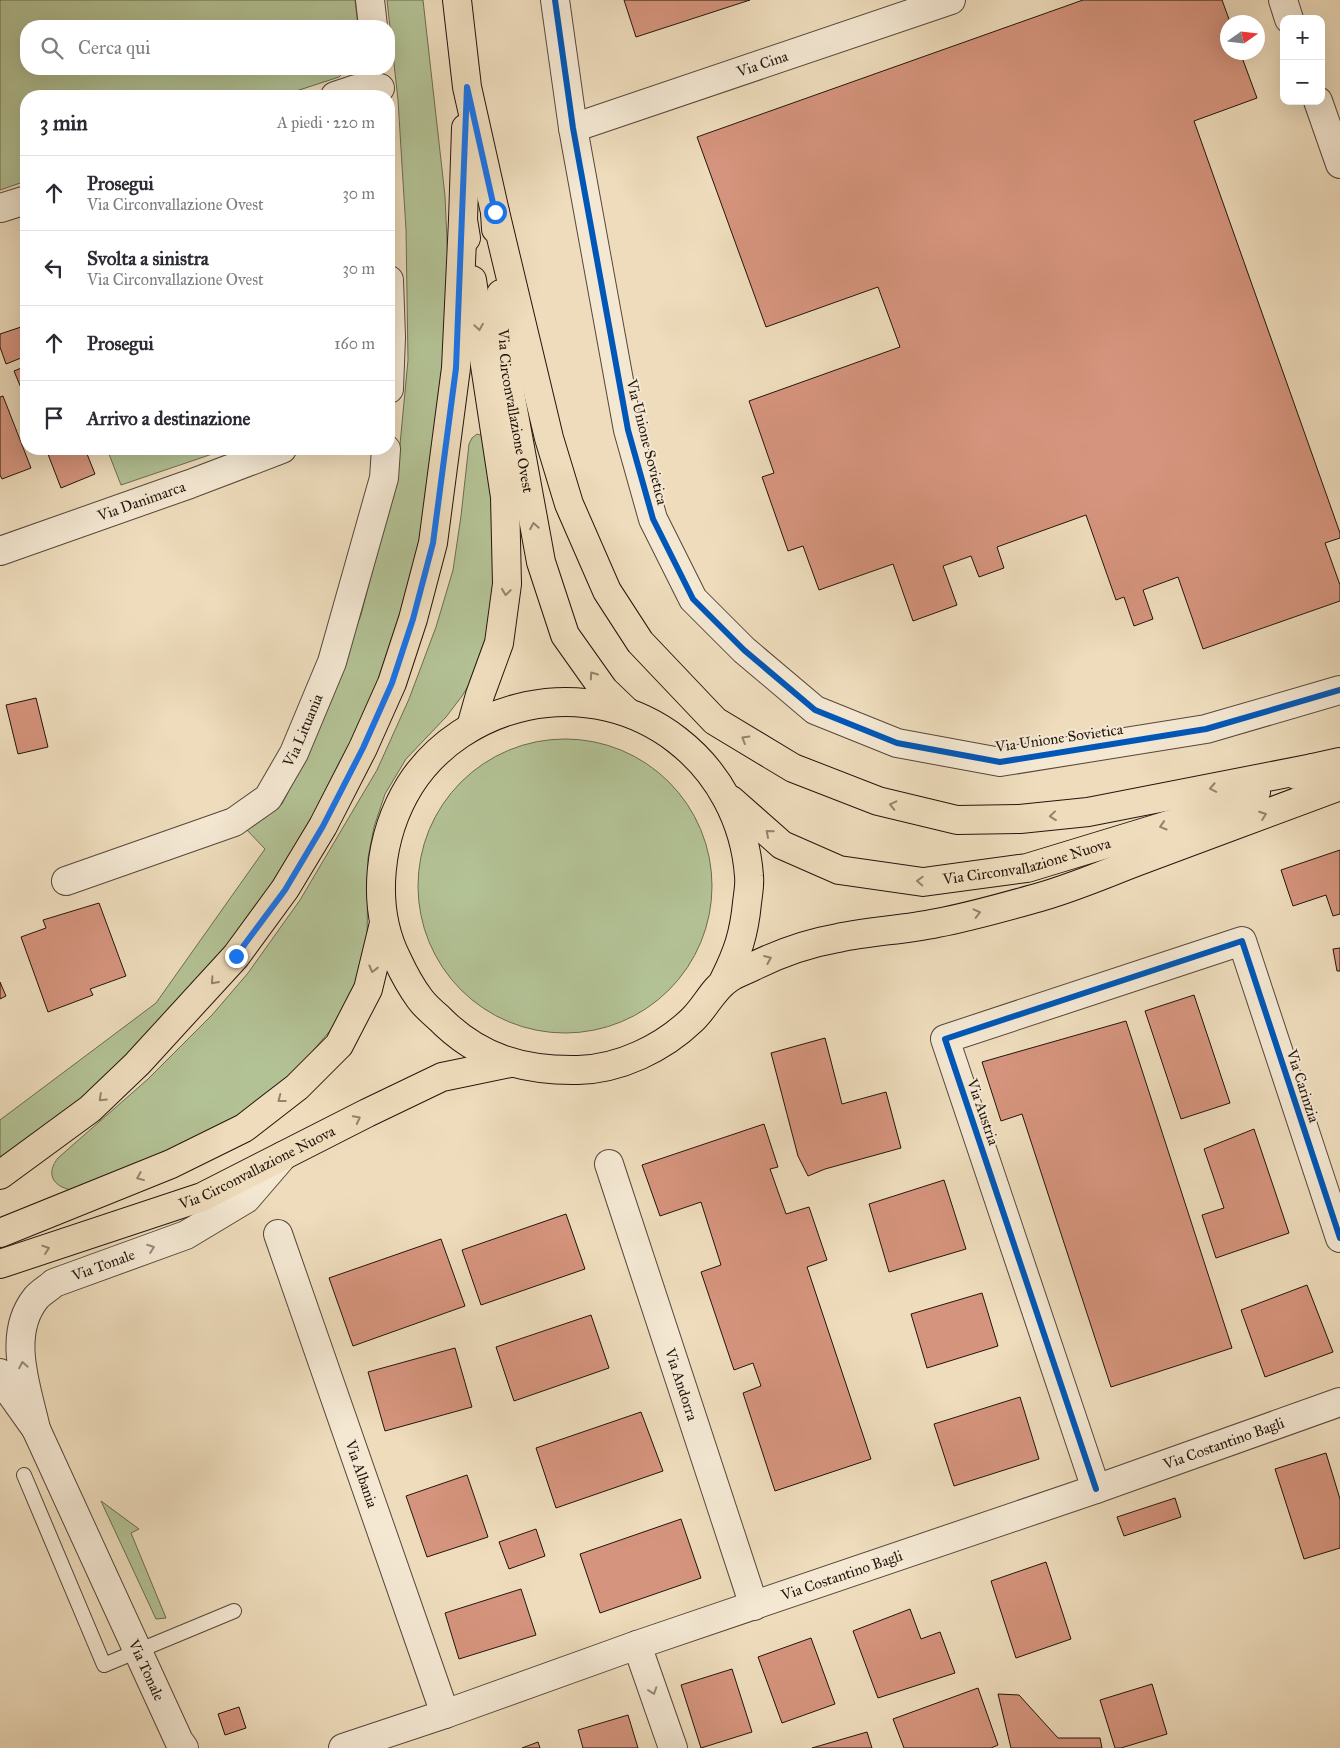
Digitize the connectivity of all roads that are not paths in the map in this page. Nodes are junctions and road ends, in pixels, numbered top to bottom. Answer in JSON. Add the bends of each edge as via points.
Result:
{"nodes":[{"id":1,"x":370,"y":0,"type":"edge"},
{"id":2,"x":457,"y":0,"type":"edge"},
{"id":3,"x":555,"y":0,"type":"edge"},
{"id":4,"x":951,"y":0,"type":"edge"},
{"id":5,"x":1283,"y":0,"type":"edge"},
{"id":6,"x":1288,"y":15,"type":"edge"},
{"id":7,"x":372,"y":20,"type":"edge"},
{"id":8,"x":380,"y":84,"type":"edge"},
{"id":9,"x":467,"y":87,"type":"junction"},
{"id":10,"x":353,"y":90,"type":"edge"},
{"id":11,"x":1319,"y":105,"type":"edge"},
{"id":12,"x":573,"y":128,"type":"junction"},
{"id":13,"x":1340,"y":164,"type":"edge"},
{"id":14,"x":495,"y":212,"type":"junction"},
{"id":15,"x":463,"y":220,"type":"junction"},
{"id":16,"x":266,"y":455,"type":"edge"},
{"id":17,"x":386,"y":455,"type":"edge"},
{"id":18,"x":0,"y":551,"type":"edge"},
{"id":19,"x":1340,"y":690,"type":"edge"},
{"id":20,"x":626,"y":711,"type":"junction"},
{"id":21,"x":471,"y":727,"type":"junction"},
{"id":22,"x":1340,"y":762,"type":"edge"},
{"id":23,"x":1313,"y":768,"type":"junction"},
{"id":24,"x":1340,"y":786,"type":"edge"},
{"id":25,"x":726,"y":795,"type":"junction"},
{"id":26,"x":66,"y":881,"type":"dead end"},
{"id":27,"x":385,"y":922,"type":"junction"},
{"id":28,"x":1242,"y":941,"type":"joint"},
{"id":29,"x":724,"y":980,"type":"junction"},
{"id":30,"x":510,"y":1063,"type":"junction"},
{"id":31,"x":283,"y":1156,"type":"junction"},
{"id":32,"x":610,"y":1164,"type":"dead end"},
{"id":33,"x":0,"y":1176,"type":"edge"},
{"id":34,"x":0,"y":1232,"type":"edge"},
{"id":35,"x":278,"y":1234,"type":"dead end"},
{"id":36,"x":1340,"y":1238,"type":"edge"},
{"id":37,"x":0,"y":1264,"type":"edge"},
{"id":38,"x":0,"y":1373,"type":"edge"},
{"id":39,"x":1340,"y":1402,"type":"edge"},
{"id":40,"x":36,"y":1429,"type":"junction"},
{"id":41,"x":24,"y":1475,"type":"dead end"},
{"id":42,"x":1096,"y":1489,"type":"junction"},
{"id":43,"x":754,"y":1606,"type":"junction"},
{"id":44,"x":234,"y":1611,"type":"dead end"},
{"id":45,"x":637,"y":1645,"type":"junction"},
{"id":46,"x":138,"y":1650,"type":"junction"},
{"id":47,"x":444,"y":1714,"type":"junction"},
{"id":48,"x":184,"y":1748,"type":"edge"},
{"id":49,"x":343,"y":1748,"type":"edge"},
{"id":50,"x":673,"y":1748,"type":"edge"}],
"edges":[{"from":1,"to":7,"type":"street"},
{"from":2,"to":9,"type":"main road","name":"Via Circonvallazione Ovest"},
{"from":3,"to":12,"type":"street","name":"Via Unione Sovietica"},
{"from":4,"to":12,"type":"street","name":"Via Cina"},
{"from":5,"to":6,"type":"street"},
{"from":8,"to":10,"type":"street"},
{"from":9,"to":14,"type":"main road","name":"Via Circonvallazione Ovest"},
{"from":9,"to":15,"type":"main road","name":"Via Circonvallazione Ovest"},
{"from":11,"to":13,"type":"street"},
{"from":12,"to":19,"type":"street","name":"Via Unione Sovietica","via":[[628,430],[653,518],[694,599],[744,650],[815,710],[897,743],[1000,762],[1206,729]]},
{"from":20,"to":14,"type":"main road","name":"Via Circonvallazione Ovest","one_way":true,"via":[[604,690],[565,635],[541,562],[506,371]]},
{"from":23,"to":14,"type":"main road","one_way":true,"via":[[1088,812],[1020,819],[957,820],[878,802],[793,768],[715,720],[640,642],[607,591],[573,513],[549,438]]},
{"from":15,"to":21,"type":"main road","name":"Via Circonvallazione Ovest","one_way":true,"via":[[505,497],[507,584],[499,643]]},
{"from":15,"to":33,"type":"main road","one_way":true,"via":[[456,368],[433,543],[395,674],[363,748],[285,890],[236,956],[143,1058],[90,1109]]},
{"from":16,"to":18,"type":"street","name":"Via Danimarca"},
{"from":17,"to":26,"type":"street","name":"Via Lituania","via":[[384,478],[332,662],[294,753],[268,798],[234,822]]},
{"from":20,"to":21,"type":"main road","via":[[593,703],[548,702],[510,710]]},
{"from":20,"to":25,"type":"main road","via":[[663,729],[696,756]]},
{"from":21,"to":27,"type":"main road","via":[[438,752],[411,783],[394,816],[384,851],[381,899]]},
{"from":22,"to":23,"type":"main road","name":"Via Circonvallazione Nuova"},
{"from":23,"to":25,"type":"main road","name":"Via Circonvallazione Nuova","one_way":true,"via":[[1198,816],[1027,868],[923,882],[839,870],[782,845]]},
{"from":29,"to":24,"type":"main road","name":"Via Circonvallazione Nuova","one_way":true,"via":[[771,957],[835,938],[934,924],[1041,897]]},
{"from":25,"to":29,"type":"main road","via":[[741,828],[750,878],[744,934]]},
{"from":27,"to":30,"type":"main road","via":[[395,955],[420,999],[454,1033],[486,1053]]},
{"from":27,"to":34,"type":"main road","one_way":true,"via":[[368,989],[339,1045],[297,1087],[244,1128],[172,1164]]},
{"from":28,"to":36,"type":"street","name":"Via Carinzia"},
{"from":28,"to":42,"type":"street","name":"Via Austria","via":[[945,1039]]},
{"from":29,"to":30,"type":"main road","via":[[695,1018],[665,1042],[625,1061],[584,1070],[536,1069]]},
{"from":31,"to":30,"type":"main road","name":"Via Circonvallazione Nuova","one_way":true,"via":[[442,1077]]},
{"from":37,"to":31,"type":"main road","name":"Via Circonvallazione Nuova","one_way":true,"via":[[202,1197]]},
{"from":40,"to":31,"type":"street","name":"Via Tonale","one_way":true,"via":[[20,1339],[24,1317],[37,1297],[54,1283],[186,1235],[246,1199]]},
{"from":32,"to":43,"type":"street","name":"Via Andorra"},
{"from":35,"to":47,"type":"street","name":"Via Albania"},
{"from":38,"to":40,"type":"street","name":"Via Tonale"},
{"from":39,"to":42,"type":"street","name":"Via Costantino Bagli"},
{"from":40,"to":46,"type":"street","name":"Via Tonale"},
{"from":41,"to":46,"type":"lane","via":[[104,1665]]},
{"from":42,"to":43,"type":"street","name":"Via Costantino Bagli"},
{"from":43,"to":45,"type":"street","name":"Via Costantino Bagli"},
{"from":44,"to":46,"type":"lane"},
{"from":45,"to":47,"type":"street","name":"Via Costantino Bagli"},
{"from":45,"to":50,"type":"street","one_way":true},
{"from":46,"to":48,"type":"street","name":"Via Tonale"},
{"from":47,"to":49,"type":"street","name":"Via Costantino Bagli"}]}
